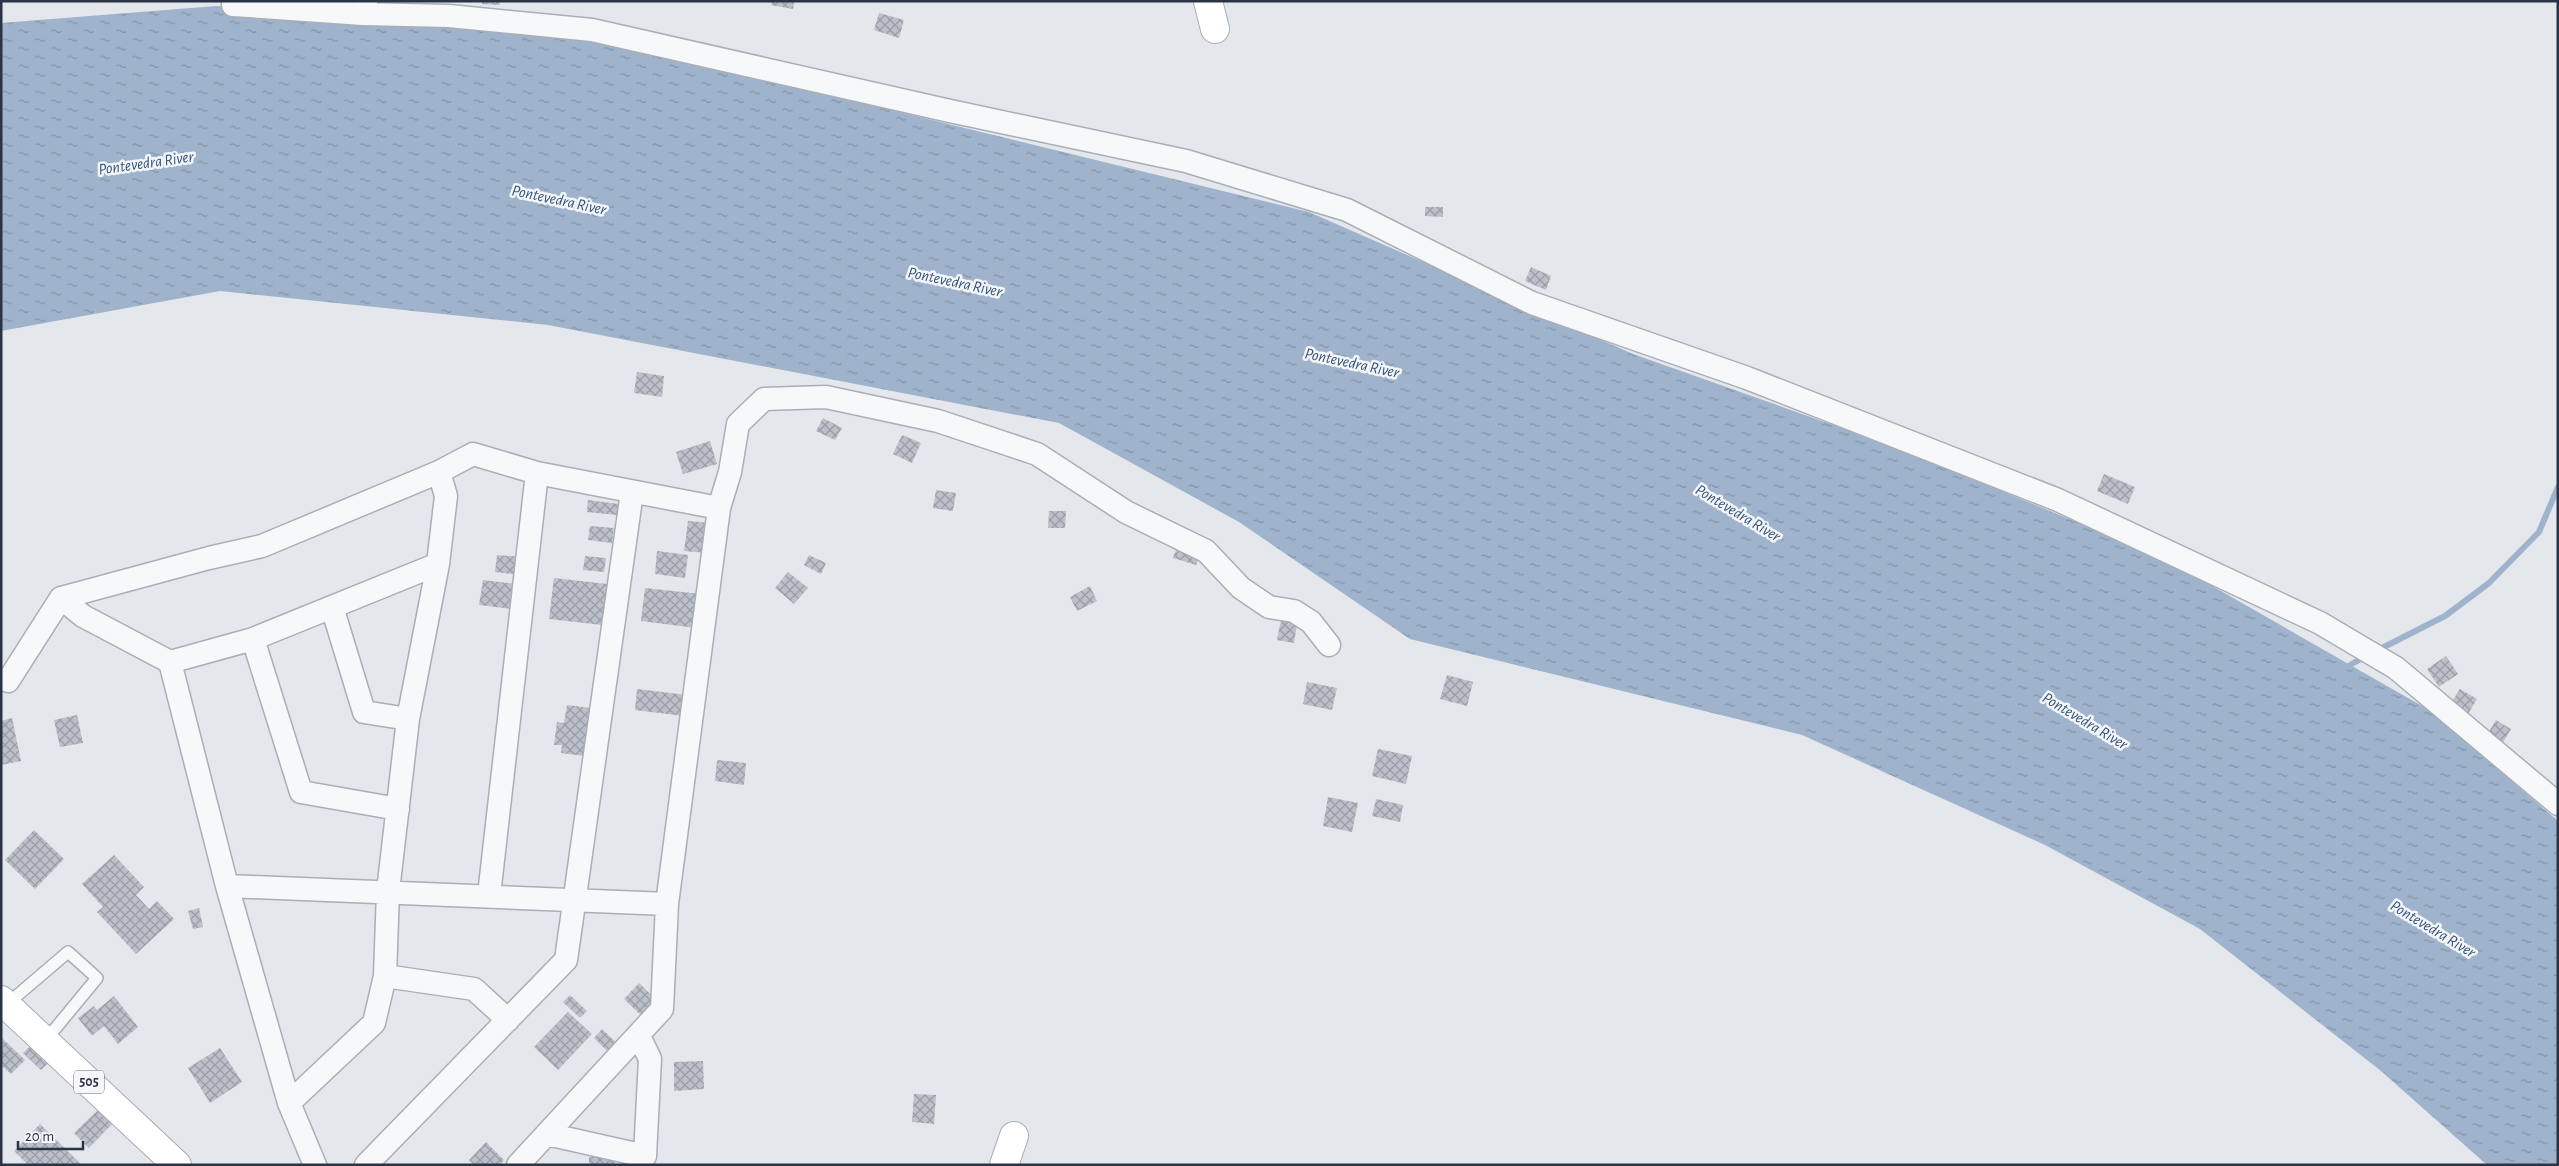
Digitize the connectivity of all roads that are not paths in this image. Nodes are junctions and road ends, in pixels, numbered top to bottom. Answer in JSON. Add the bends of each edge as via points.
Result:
{"nodes":[{"id":1,"x":1208,"y":1,"type":"edge"},
{"id":2,"x":233,"y":5,"type":"dead end"},
{"id":3,"x":365,"y":8,"type":"edge"},
{"id":4,"x":1215,"y":29,"type":"dead end"},
{"id":5,"x":439,"y":472,"type":"junction"},
{"id":6,"x":537,"y":473,"type":"junction"},
{"id":7,"x":632,"y":492,"type":"junction"},
{"id":8,"x":719,"y":508,"type":"junction"},
{"id":9,"x":438,"y":564,"type":"junction"},
{"id":10,"x":61,"y":598,"type":"junction"},
{"id":11,"x":332,"y":608,"type":"junction"},
{"id":12,"x":253,"y":639,"type":"junction"},
{"id":13,"x":1329,"y":645,"type":"dead end"},
{"id":14,"x":170,"y":662,"type":"junction"},
{"id":15,"x":8,"y":681,"type":"dead end"},
{"id":16,"x":408,"y":719,"type":"junction"},
{"id":17,"x":2558,"y":804,"type":"edge"},
{"id":18,"x":398,"y":809,"type":"junction"},
{"id":19,"x":227,"y":886,"type":"junction"},
{"id":20,"x":388,"y":891,"type":"junction"},
{"id":21,"x":489,"y":895,"type":"junction"},
{"id":22,"x":573,"y":900,"type":"junction"},
{"id":23,"x":667,"y":904,"type":"junction"},
{"id":24,"x":385,"y":976,"type":"junction"},
{"id":25,"x":3,"y":1002,"type":"edge"},
{"id":26,"x":508,"y":1020,"type":"junction"},
{"id":27,"x":639,"y":1036,"type":"junction"},
{"id":28,"x":44,"y":1041,"type":"junction"},
{"id":29,"x":290,"y":1103,"type":"junction"},
{"id":30,"x":547,"y":1134,"type":"junction"},
{"id":31,"x":1014,"y":1136,"type":"dead end"},
{"id":32,"x":177,"y":1165,"type":"edge"},
{"id":33,"x":315,"y":1165,"type":"edge"},
{"id":34,"x":366,"y":1165,"type":"edge"},
{"id":35,"x":518,"y":1165,"type":"edge"},
{"id":36,"x":1004,"y":1165,"type":"edge"}],
"edges":[{"from":1,"to":4,"type":"main road"},
{"from":2,"to":3,"type":"street"},
{"from":3,"to":17,"type":"street","via":[[592,30],[1186,161],[1347,210],[1532,303],[1747,378],[2058,500],[2320,623],[2396,668]]},
{"from":5,"to":6,"type":"street","via":[[473,454]]},
{"from":5,"to":9,"type":"street","via":[[446,496]]},
{"from":5,"to":10,"type":"street","via":[[262,546]]},
{"from":6,"to":7,"type":"street"},
{"from":6,"to":21,"type":"street"},
{"from":7,"to":8,"type":"street"},
{"from":7,"to":22,"type":"street"},
{"from":8,"to":13,"type":"street","via":[[730,472],[738,424],[764,399],[826,397],[929,419],[1037,454],[1126,512],[1206,551],[1241,588],[1269,607],[1294,611],[1310,622]]},
{"from":8,"to":23,"type":"street"},
{"from":9,"to":11,"type":"street"},
{"from":9,"to":16,"type":"street"},
{"from":10,"to":14,"type":"street","via":[[83,616]]},
{"from":10,"to":15,"type":"street"},
{"from":11,"to":12,"type":"street"},
{"from":11,"to":16,"type":"street","via":[[364,712]]},
{"from":12,"to":14,"type":"street"},
{"from":12,"to":18,"type":"street","via":[[301,792]]},
{"from":14,"to":19,"type":"street"},
{"from":16,"to":18,"type":"street"},
{"from":18,"to":20,"type":"street"},
{"from":19,"to":20,"type":"street"},
{"from":19,"to":29,"type":"street"},
{"from":20,"to":21,"type":"street"},
{"from":20,"to":24,"type":"street"},
{"from":21,"to":22,"type":"street"},
{"from":22,"to":23,"type":"street"},
{"from":22,"to":26,"type":"street","via":[[566,960]]},
{"from":23,"to":27,"type":"street","via":[[662,1009]]},
{"from":24,"to":26,"type":"street","via":[[474,989]]},
{"from":24,"to":29,"type":"street","via":[[374,1023]]},
{"from":25,"to":28,"type":"main road","number":"505"},
{"from":25,"to":28,"type":"lane","via":[[68,952],[97,978]]},
{"from":26,"to":34,"type":"street"},
{"from":27,"to":30,"type":"street"},
{"from":27,"to":30,"type":"street","via":[[650,1059],[645,1156]]},
{"from":28,"to":32,"type":"main road","number":"505"},
{"from":29,"to":33,"type":"street"},
{"from":30,"to":35,"type":"street"},
{"from":31,"to":36,"type":"main road"}]}
